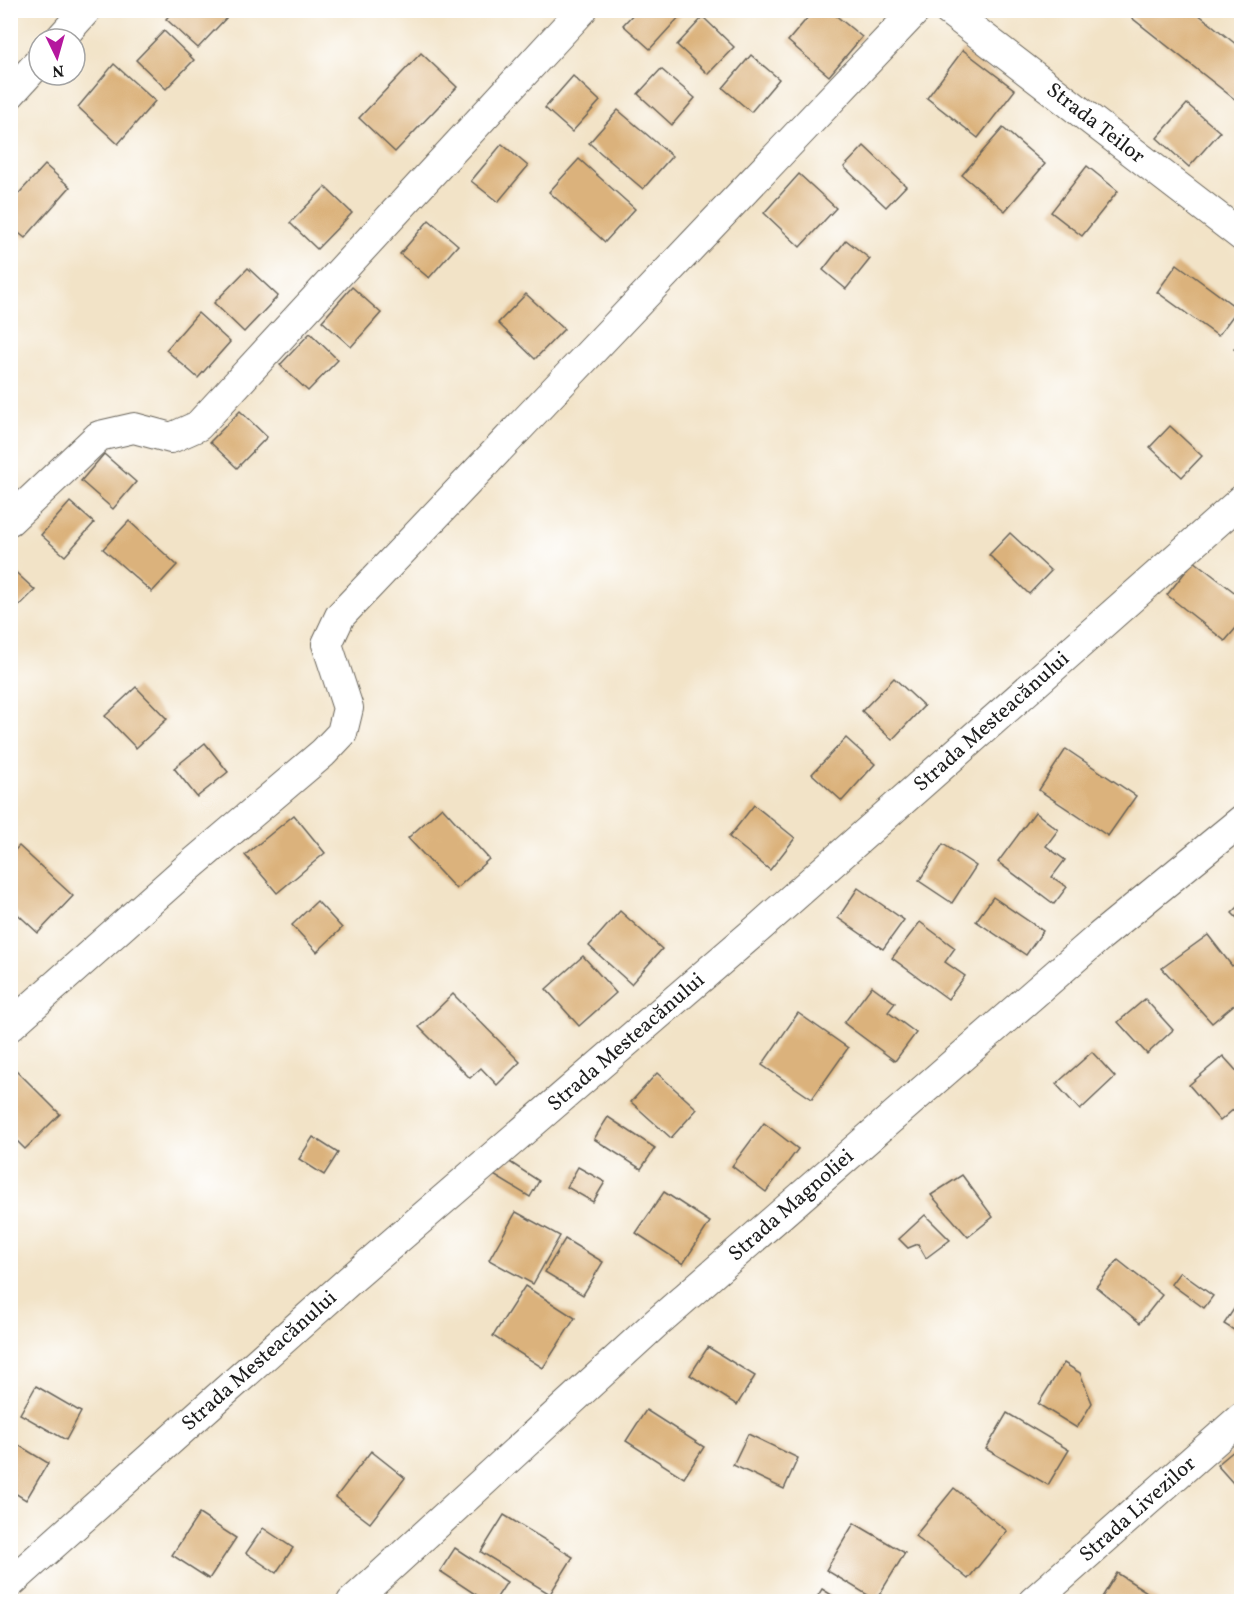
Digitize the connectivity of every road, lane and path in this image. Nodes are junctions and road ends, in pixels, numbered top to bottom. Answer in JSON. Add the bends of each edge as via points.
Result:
{"nodes":[{"id":1,"x":86,"y":10,"type":"edge"},
{"id":2,"x":582,"y":10,"type":"edge"},
{"id":3,"x":916,"y":10,"type":"edge"},
{"id":4,"x":948,"y":10,"type":"edge"},
{"id":5,"x":71,"y":27,"type":"edge"},
{"id":6,"x":27,"y":75,"type":"edge"},
{"id":7,"x":10,"y":94,"type":"edge"},
{"id":8,"x":1242,"y":236,"type":"edge"},
{"id":9,"x":1242,"y":500,"type":"edge"},
{"id":10,"x":10,"y":520,"type":"edge"},
{"id":11,"x":1242,"y":820,"type":"edge"},
{"id":12,"x":10,"y":1026,"type":"edge"},
{"id":13,"x":1242,"y":1417,"type":"edge"},
{"id":14,"x":10,"y":1583,"type":"edge"},
{"id":15,"x":351,"y":1602,"type":"edge"},
{"id":16,"x":1033,"y":1602,"type":"edge"}],
"edges":[{"from":1,"to":5,"type":"street"},
{"from":2,"to":10,"type":"street","via":[[198,426],[171,438],[134,428],[99,436]]},
{"from":3,"to":12,"type":"street","via":[[340,616],[327,645],[348,708],[342,733]]},
{"from":4,"to":8,"type":"street","name":"Strada Teilor"},
{"from":6,"to":7,"type":"street"},
{"from":9,"to":14,"type":"street","name":"Strada Mesteacănului","via":[[770,918],[350,1280]]},
{"from":11,"to":15,"type":"street","name":"Strada Magnoliei","via":[[1090,945],[672,1310]]},
{"from":13,"to":16,"type":"street","name":"Strada Livezilor"}]}
